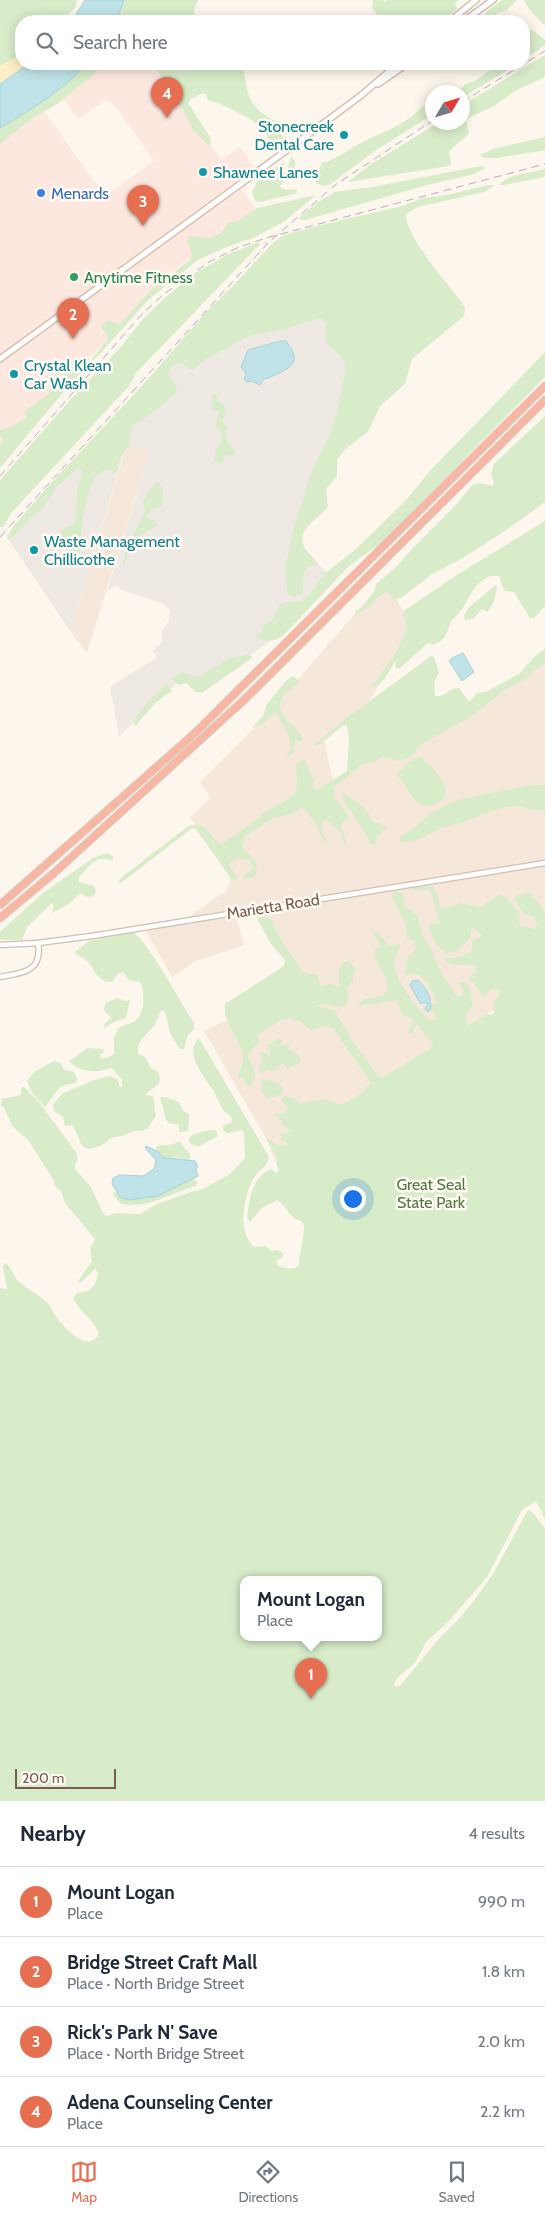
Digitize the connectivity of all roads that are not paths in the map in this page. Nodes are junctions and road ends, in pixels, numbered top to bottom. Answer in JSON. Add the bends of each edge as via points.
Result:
{"nodes":[{"id":1,"x":476,"y":0,"type":"edge"},
{"id":2,"x":493,"y":0,"type":"edge"},
{"id":3,"x":457,"y":15,"type":"edge"},
{"id":4,"x":472,"y":15,"type":"edge"},
{"id":5,"x":391,"y":70,"type":"edge"},
{"id":6,"x":398,"y":70,"type":"edge"},
{"id":7,"x":359,"y":97,"type":"junction"},
{"id":8,"x":0,"y":359,"type":"edge"},
{"id":9,"x":545,"y":386,"type":"edge"},
{"id":10,"x":545,"y":400,"type":"edge"},
{"id":11,"x":545,"y":863,"type":"edge"},
{"id":12,"x":0,"y":905,"type":"edge"},
{"id":13,"x":0,"y":918,"type":"edge"},
{"id":14,"x":38,"y":943,"type":"junction"},
{"id":15,"x":0,"y":944,"type":"edge"},
{"id":16,"x":0,"y":977,"type":"edge"}],
"edges":[{"from":1,"to":3,"type":"main road"},
{"from":2,"to":4,"type":"main road"},
{"from":5,"to":7,"type":"main road"},
{"from":6,"to":7,"type":"main road"},
{"from":7,"to":8,"type":"main road"},
{"from":9,"to":12,"type":"highway","via":[[219,711]]},
{"from":10,"to":13,"type":"highway","via":[[244,700],[54,874]]},
{"from":11,"to":14,"type":"street","name":"Marietta Road"},
{"from":14,"to":15,"type":"street","name":"Marietta Road"},
{"from":14,"to":16,"type":"street","via":[[38,958],[32,968]]}]}
